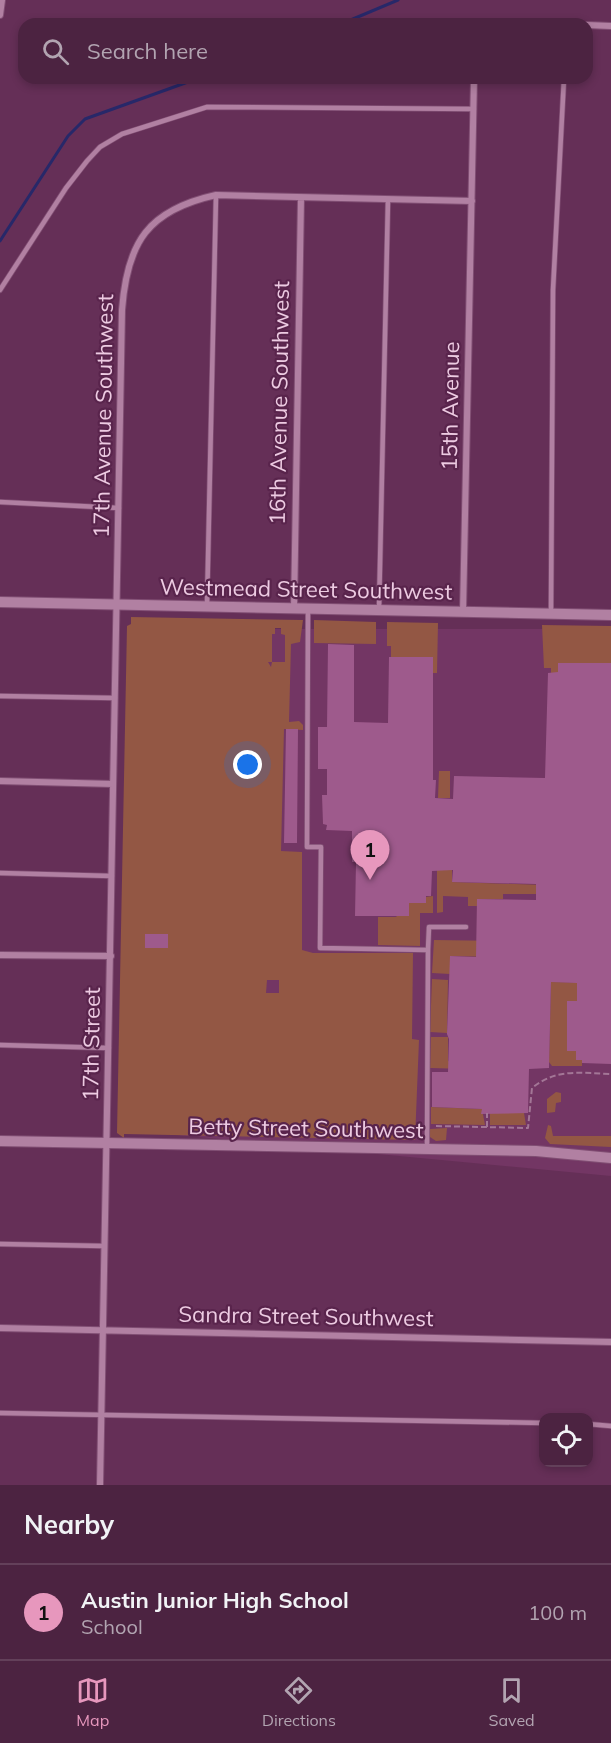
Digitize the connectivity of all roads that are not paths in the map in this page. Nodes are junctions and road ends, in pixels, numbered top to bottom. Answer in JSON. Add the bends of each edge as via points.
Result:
{"nodes":[{"id":1,"x":2,"y":0,"type":"edge"},
{"id":2,"x":0,"y":13,"type":"edge"},
{"id":3,"x":593,"y":25,"type":"edge"},
{"id":4,"x":611,"y":26,"type":"edge"},
{"id":5,"x":474,"y":84,"type":"edge"},
{"id":6,"x":564,"y":84,"type":"edge"},
{"id":7,"x":474,"y":109,"type":"junction"},
{"id":8,"x":216,"y":195,"type":"junction"},
{"id":9,"x":301,"y":198,"type":"junction"},
{"id":10,"x":388,"y":199,"type":"junction"},
{"id":11,"x":472,"y":201,"type":"junction"},
{"id":12,"x":0,"y":290,"type":"edge"},
{"id":13,"x":0,"y":502,"type":"edge"},
{"id":14,"x":119,"y":508,"type":"junction"},
{"id":15,"x":0,"y":602,"type":"edge"},
{"id":16,"x":118,"y":605,"type":"junction"},
{"id":17,"x":207,"y":606,"type":"junction"},
{"id":18,"x":294,"y":608,"type":"junction"},
{"id":19,"x":308,"y":609,"type":"junction"},
{"id":20,"x":379,"y":610,"type":"junction"},
{"id":21,"x":463,"y":612,"type":"junction"},
{"id":22,"x":551,"y":613,"type":"junction"},
{"id":23,"x":611,"y":615,"type":"edge"},
{"id":24,"x":0,"y":696,"type":"edge"},
{"id":25,"x":115,"y":698,"type":"junction"},
{"id":26,"x":0,"y":781,"type":"edge"},
{"id":27,"x":113,"y":783,"type":"junction"},
{"id":28,"x":0,"y":873,"type":"edge"},
{"id":29,"x":112,"y":876,"type":"junction"},
{"id":30,"x":466,"y":927,"type":"dead end"},
{"id":31,"x":428,"y":950,"type":"junction"},
{"id":32,"x":0,"y":955,"type":"edge"},
{"id":33,"x":111,"y":956,"type":"junction"},
{"id":34,"x":0,"y":1046,"type":"edge"},
{"id":35,"x":109,"y":1048,"type":"junction"},
{"id":36,"x":0,"y":1141,"type":"edge"},
{"id":37,"x":106,"y":1144,"type":"junction"},
{"id":38,"x":427,"y":1149,"type":"junction"},
{"id":39,"x":611,"y":1158,"type":"edge"},
{"id":40,"x":0,"y":1244,"type":"edge"},
{"id":41,"x":104,"y":1246,"type":"junction"},
{"id":42,"x":0,"y":1328,"type":"edge"},
{"id":43,"x":103,"y":1330,"type":"junction"},
{"id":44,"x":611,"y":1342,"type":"edge"},
{"id":45,"x":0,"y":1413,"type":"edge"},
{"id":46,"x":102,"y":1415,"type":"junction"},
{"id":47,"x":539,"y":1423,"type":"edge"},
{"id":48,"x":593,"y":1424,"type":"edge"},
{"id":49,"x":611,"y":1426,"type":"edge"},
{"id":50,"x":100,"y":1485,"type":"edge"}],
"edges":[{"from":1,"to":2,"type":"street"},
{"from":3,"to":4,"type":"street"},
{"from":5,"to":7,"type":"street","name":"15th Avenue"},
{"from":6,"to":22,"type":"lane","via":[[553,290]]},
{"from":7,"to":11,"type":"street","name":"15th Avenue"},
{"from":7,"to":12,"type":"lane","via":[[207,107],[122,134],[100,147],[87,161]]},
{"from":8,"to":9,"type":"street","name":"17th Avenue Southwest"},
{"from":8,"to":14,"type":"street","name":"17th Avenue Southwest","via":[[176,207],[145,233],[130,256],[124,283]]},
{"from":8,"to":17,"type":"lane"},
{"from":9,"to":10,"type":"street","name":"17th Avenue Southwest"},
{"from":9,"to":18,"type":"street","name":"16th Avenue Southwest"},
{"from":10,"to":11,"type":"street","name":"17th Avenue Southwest"},
{"from":10,"to":20,"type":"lane"},
{"from":11,"to":21,"type":"street","name":"15th Avenue"},
{"from":13,"to":14,"type":"lane"},
{"from":14,"to":16,"type":"street","name":"17th Avenue Southwest"},
{"from":15,"to":16,"type":"street","name":"Westmead Street Southwest"},
{"from":16,"to":17,"type":"street","name":"Westmead Street Southwest"},
{"from":16,"to":25,"type":"street","name":"17th Street"},
{"from":17,"to":18,"type":"street","name":"Westmead Street Southwest"},
{"from":18,"to":19,"type":"street","name":"Westmead Street Southwest"},
{"from":19,"to":20,"type":"street","name":"Westmead Street Southwest"},
{"from":19,"to":31,"type":"lane","via":[[307,847],[321,847],[320,948]]},
{"from":20,"to":21,"type":"street","name":"Westmead Street Southwest"},
{"from":21,"to":22,"type":"street","name":"Westmead Street Southwest"},
{"from":22,"to":23,"type":"street","name":"Westmead Street Southwest"},
{"from":24,"to":25,"type":"lane"},
{"from":25,"to":27,"type":"street","name":"17th Street"},
{"from":26,"to":27,"type":"street"},
{"from":27,"to":29,"type":"street","name":"17th Street"},
{"from":28,"to":29,"type":"lane"},
{"from":29,"to":33,"type":"street","name":"17th Street"},
{"from":30,"to":31,"type":"lane","via":[[429,927]]},
{"from":31,"to":38,"type":"lane"},
{"from":32,"to":33,"type":"street"},
{"from":33,"to":35,"type":"street","name":"17th Street"},
{"from":34,"to":35,"type":"lane"},
{"from":35,"to":37,"type":"street","name":"17th Street"},
{"from":36,"to":37,"type":"street","name":"Betty Street Southwest"},
{"from":37,"to":38,"type":"street","name":"Betty Street Southwest"},
{"from":37,"to":41,"type":"street","name":"17th Street"},
{"from":38,"to":39,"type":"street","name":"Betty Street Southwest","via":[[550,1151]]},
{"from":40,"to":41,"type":"lane"},
{"from":41,"to":43,"type":"street","name":"17th Street"},
{"from":42,"to":43,"type":"street","name":"Sandra Street Southwest"},
{"from":43,"to":44,"type":"street","name":"Sandra Street Southwest"},
{"from":43,"to":46,"type":"street","name":"17th Street"},
{"from":45,"to":46,"type":"lane"},
{"from":46,"to":47,"type":"lane"},
{"from":46,"to":50,"type":"street","name":"17th Street"},
{"from":48,"to":49,"type":"lane"}]}
